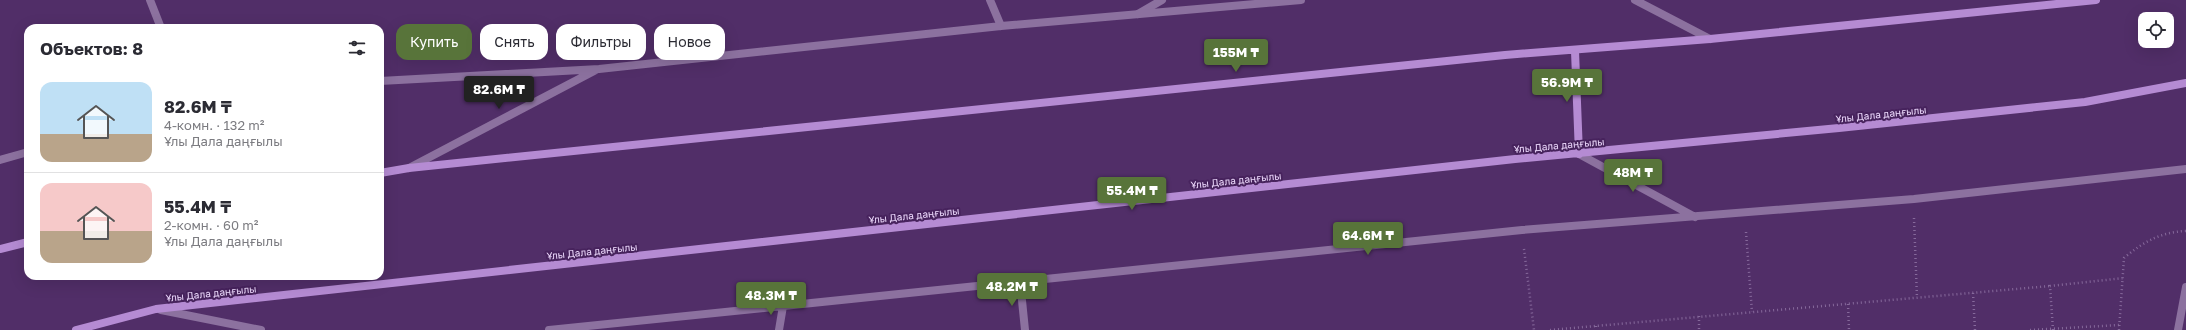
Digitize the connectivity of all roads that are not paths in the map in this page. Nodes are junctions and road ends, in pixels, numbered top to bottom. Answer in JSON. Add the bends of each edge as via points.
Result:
{"nodes":[{"id":1,"x":150,"y":0,"type":"edge"},
{"id":2,"x":990,"y":0,"type":"edge"},
{"id":3,"x":1162,"y":0,"type":"edge"},
{"id":4,"x":1300,"y":0,"type":"edge"},
{"id":5,"x":1635,"y":0,"type":"edge"},
{"id":6,"x":2096,"y":0,"type":"edge"},
{"id":7,"x":1138,"y":14,"type":"junction"},
{"id":8,"x":159,"y":24,"type":"edge"},
{"id":9,"x":1001,"y":26,"type":"junction"},
{"id":10,"x":1710,"y":39,"type":"junction"},
{"id":11,"x":1575,"y":51,"type":"junction"},
{"id":12,"x":598,"y":69,"type":"junction"},
{"id":13,"x":384,"y":80,"type":"edge"},
{"id":14,"x":2186,"y":83,"type":"edge"},
{"id":15,"x":24,"y":153,"type":"edge"},
{"id":16,"x":1579,"y":154,"type":"junction"},
{"id":17,"x":0,"y":160,"type":"edge"},
{"id":18,"x":409,"y":168,"type":"junction"},
{"id":19,"x":2186,"y":169,"type":"edge"},
{"id":20,"x":384,"y":172,"type":"edge"},
{"id":21,"x":1695,"y":217,"type":"junction"},
{"id":22,"x":24,"y":243,"type":"edge"},
{"id":23,"x":0,"y":249,"type":"edge"},
{"id":24,"x":1020,"y":281,"type":"junction"},
{"id":25,"x":2186,"y":287,"type":"edge"},
{"id":26,"x":784,"y":306,"type":"junction"},
{"id":27,"x":156,"y":309,"type":"junction"},
{"id":28,"x":76,"y":330,"type":"edge"},
{"id":29,"x":261,"y":330,"type":"edge"},
{"id":30,"x":549,"y":330,"type":"edge"},
{"id":31,"x":779,"y":330,"type":"edge"},
{"id":32,"x":1024,"y":330,"type":"edge"},
{"id":33,"x":2178,"y":330,"type":"edge"}],
"edges":[{"from":1,"to":8,"type":"street"},
{"from":2,"to":9,"type":"street"},
{"from":3,"to":7,"type":"street"},
{"from":4,"to":7,"type":"street"},
{"from":5,"to":10,"type":"street"},
{"from":6,"to":10,"type":"main road"},
{"from":7,"to":9,"type":"street"},
{"from":9,"to":12,"type":"street"},
{"from":10,"to":11,"type":"main road"},
{"from":11,"to":16,"type":"main road"},
{"from":11,"to":18,"type":"main road","via":[[1498,56]]},
{"from":12,"to":13,"type":"street"},
{"from":12,"to":18,"type":"street"},
{"from":14,"to":16,"type":"main road","name":"Ұлы Дала даңғылы","via":[[2085,102]]},
{"from":15,"to":17,"type":"street"},
{"from":16,"to":21,"type":"street"},
{"from":16,"to":27,"type":"main road","name":"Ұлы Дала даңғылы"},
{"from":18,"to":20,"type":"main road"},
{"from":19,"to":21,"type":"street","via":[[1914,199]]},
{"from":21,"to":24,"type":"street","via":[[1522,230]]},
{"from":22,"to":23,"type":"main road"},
{"from":24,"to":26,"type":"street"},
{"from":24,"to":32,"type":"street"},
{"from":25,"to":33,"type":"street"},
{"from":26,"to":30,"type":"street"},
{"from":26,"to":31,"type":"street"},
{"from":27,"to":28,"type":"main road","name":"Ұлы Дала даңғылы"},
{"from":27,"to":29,"type":"street"}]}
